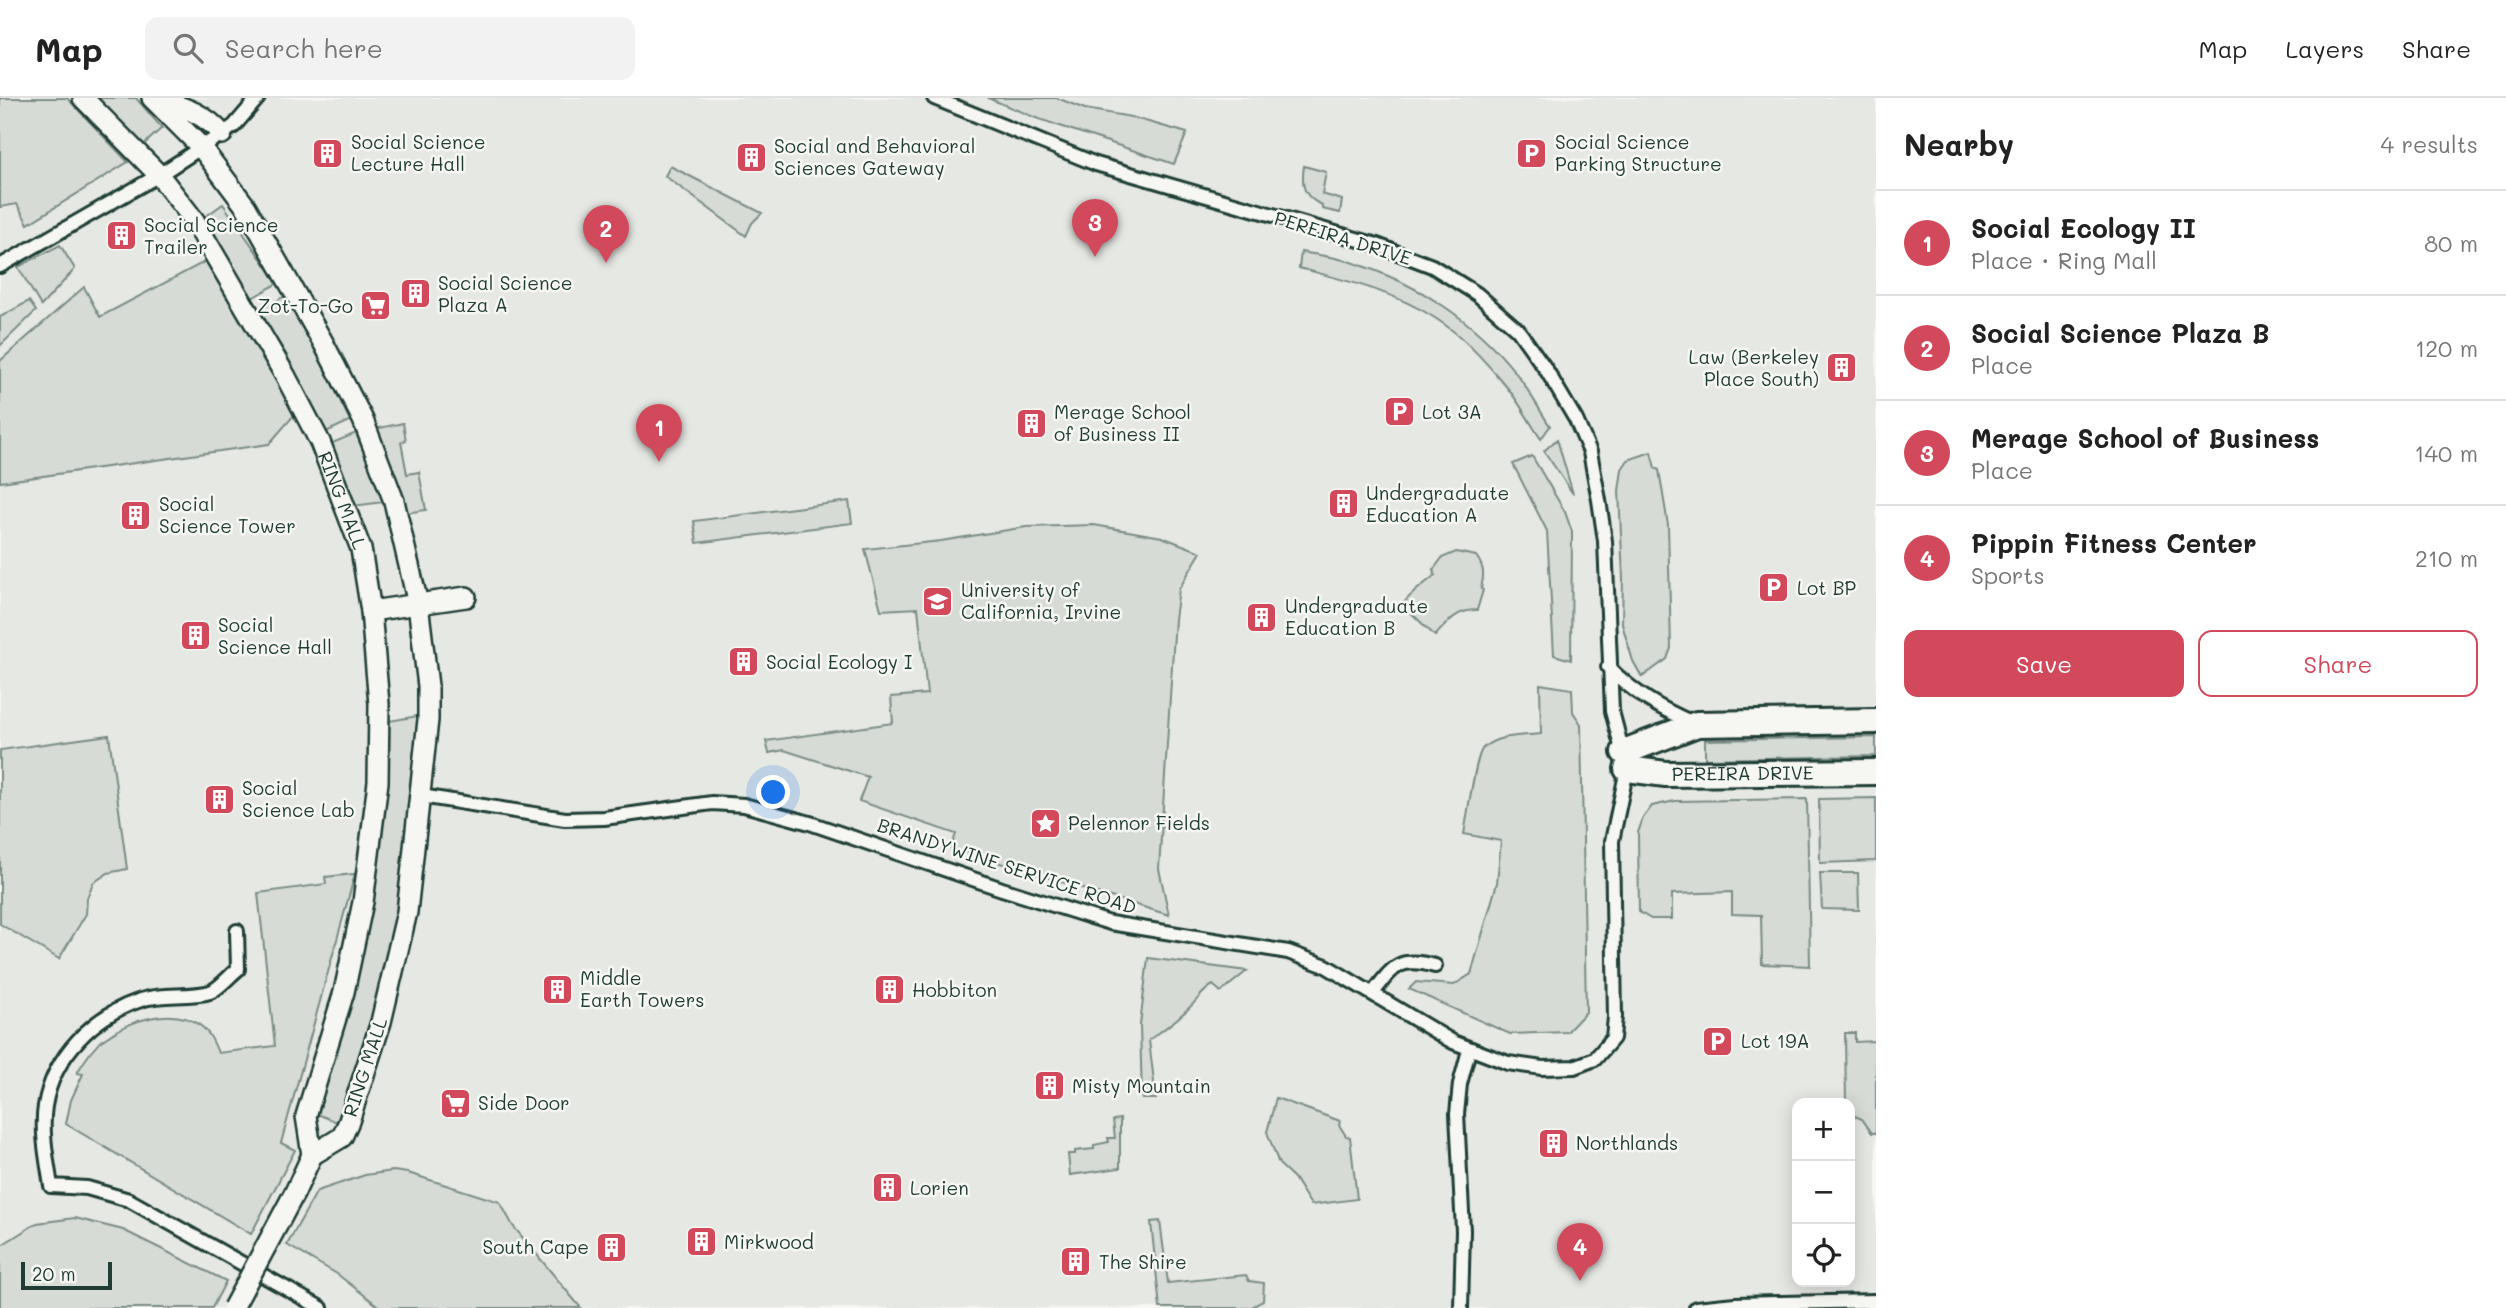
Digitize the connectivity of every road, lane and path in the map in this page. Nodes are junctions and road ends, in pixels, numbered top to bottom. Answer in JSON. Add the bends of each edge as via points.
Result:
{"nodes":[{"id":1,"x":83,"y":98,"type":"edge"},
{"id":2,"x":153,"y":98,"type":"edge"},
{"id":3,"x":258,"y":98,"type":"edge"},
{"id":4,"x":934,"y":98,"type":"edge"},
{"id":5,"x":222,"y":134,"type":"junction"},
{"id":6,"x":201,"y":147,"type":"junction"},
{"id":7,"x":159,"y":175,"type":"junction"},
{"id":8,"x":0,"y":266,"type":"edge"},
{"id":9,"x":466,"y":597,"type":"dead end"},
{"id":10,"x":418,"y":604,"type":"junction"},
{"id":11,"x":372,"y":611,"type":"junction"},
{"id":12,"x":1608,"y":667,"type":"junction"},
{"id":13,"x":1876,"y":721,"type":"edge"},
{"id":14,"x":1697,"y":724,"type":"junction"},
{"id":15,"x":1626,"y":760,"type":"junction"},
{"id":16,"x":1876,"y":772,"type":"edge"},
{"id":17,"x":421,"y":796,"type":"junction"},
{"id":18,"x":237,"y":931,"type":"dead end"},
{"id":19,"x":1435,"y":966,"type":"dead end"},
{"id":20,"x":1373,"y":993,"type":"junction"},
{"id":21,"x":1469,"y":1050,"type":"junction"},
{"id":22,"x":312,"y":1155,"type":"junction"},
{"id":23,"x":1876,"y":1301,"type":"edge"},
{"id":24,"x":233,"y":1308,"type":"edge"},
{"id":25,"x":321,"y":1308,"type":"edge"},
{"id":26,"x":1461,"y":1308,"type":"edge"},
{"id":27,"x":1696,"y":1308,"type":"edge"}],
"edges":[{"from":1,"to":7,"type":"street","name":"RING MALL"},
{"from":2,"to":5,"type":"street","via":[[211,120]]},
{"from":2,"to":6,"type":"street","name":"RING MALL"},
{"from":3,"to":5,"type":"lane"},
{"from":4,"to":12,"type":"lane","name":"PEREIRA DRIVE","via":[[1096,164],[1377,245],[1432,266],[1477,294],[1518,330],[1576,420],[1590,452],[1605,541]]},
{"from":5,"to":6,"type":"lane"},
{"from":6,"to":7,"type":"lane"},
{"from":6,"to":10,"type":"street","name":"RING MALL","via":[[246,207],[363,420],[394,501]]},
{"from":7,"to":8,"type":"lane"},
{"from":7,"to":11,"type":"street","name":"RING MALL","via":[[194,220],[320,442],[361,549]]},
{"from":9,"to":10,"type":"street"},
{"from":10,"to":11,"type":"street"},
{"from":10,"to":17,"type":"street","name":"RING MALL","via":[[428,698]]},
{"from":11,"to":22,"type":"street","name":"RING MALL","via":[[379,704],[378,782],[363,902],[344,992],[306,1116]]},
{"from":12,"to":14,"type":"lane","name":"PEREIRA DRIVE","via":[[1631,690]]},
{"from":12,"to":15,"type":"lane","name":"PEREIRA DRIVE","via":[[1612,711]]},
{"from":13,"to":14,"type":"street","name":"PEREIRA DRIVE"},
{"from":14,"to":15,"type":"street","name":"PEREIRA DRIVE"},
{"from":15,"to":16,"type":"street","name":"PEREIRA DRIVE","via":[[1666,774]]},
{"from":15,"to":21,"type":"lane","name":"BRANDYWINE SERVICE ROAD","via":[[1612,841],[1612,1038],[1595,1059],[1574,1067],[1508,1063]]},
{"from":17,"to":20,"type":"lane","name":"BRANDYWINE SERVICE ROAD","via":[[565,819],[712,803],[744,805],[1110,923],[1288,952],[1326,966]]},
{"from":17,"to":22,"type":"street","name":"RING MALL","via":[[407,912],[381,1022],[342,1137]]},
{"from":18,"to":25,"type":"lane","via":[[238,969],[211,992],[142,1000],[106,1015],[78,1040],[55,1075],[46,1105],[51,1185],[87,1188],[129,1200]]},
{"from":19,"to":20,"type":"lane","via":[[1401,962]]},
{"from":20,"to":21,"type":"lane","name":"BRANDYWINE SERVICE ROAD"},
{"from":21,"to":26,"type":"lane","via":[[1457,1114],[1463,1231]]},
{"from":22,"to":24,"type":"street","bridge":true},
{"from":23,"to":27,"type":"lane"}]}
